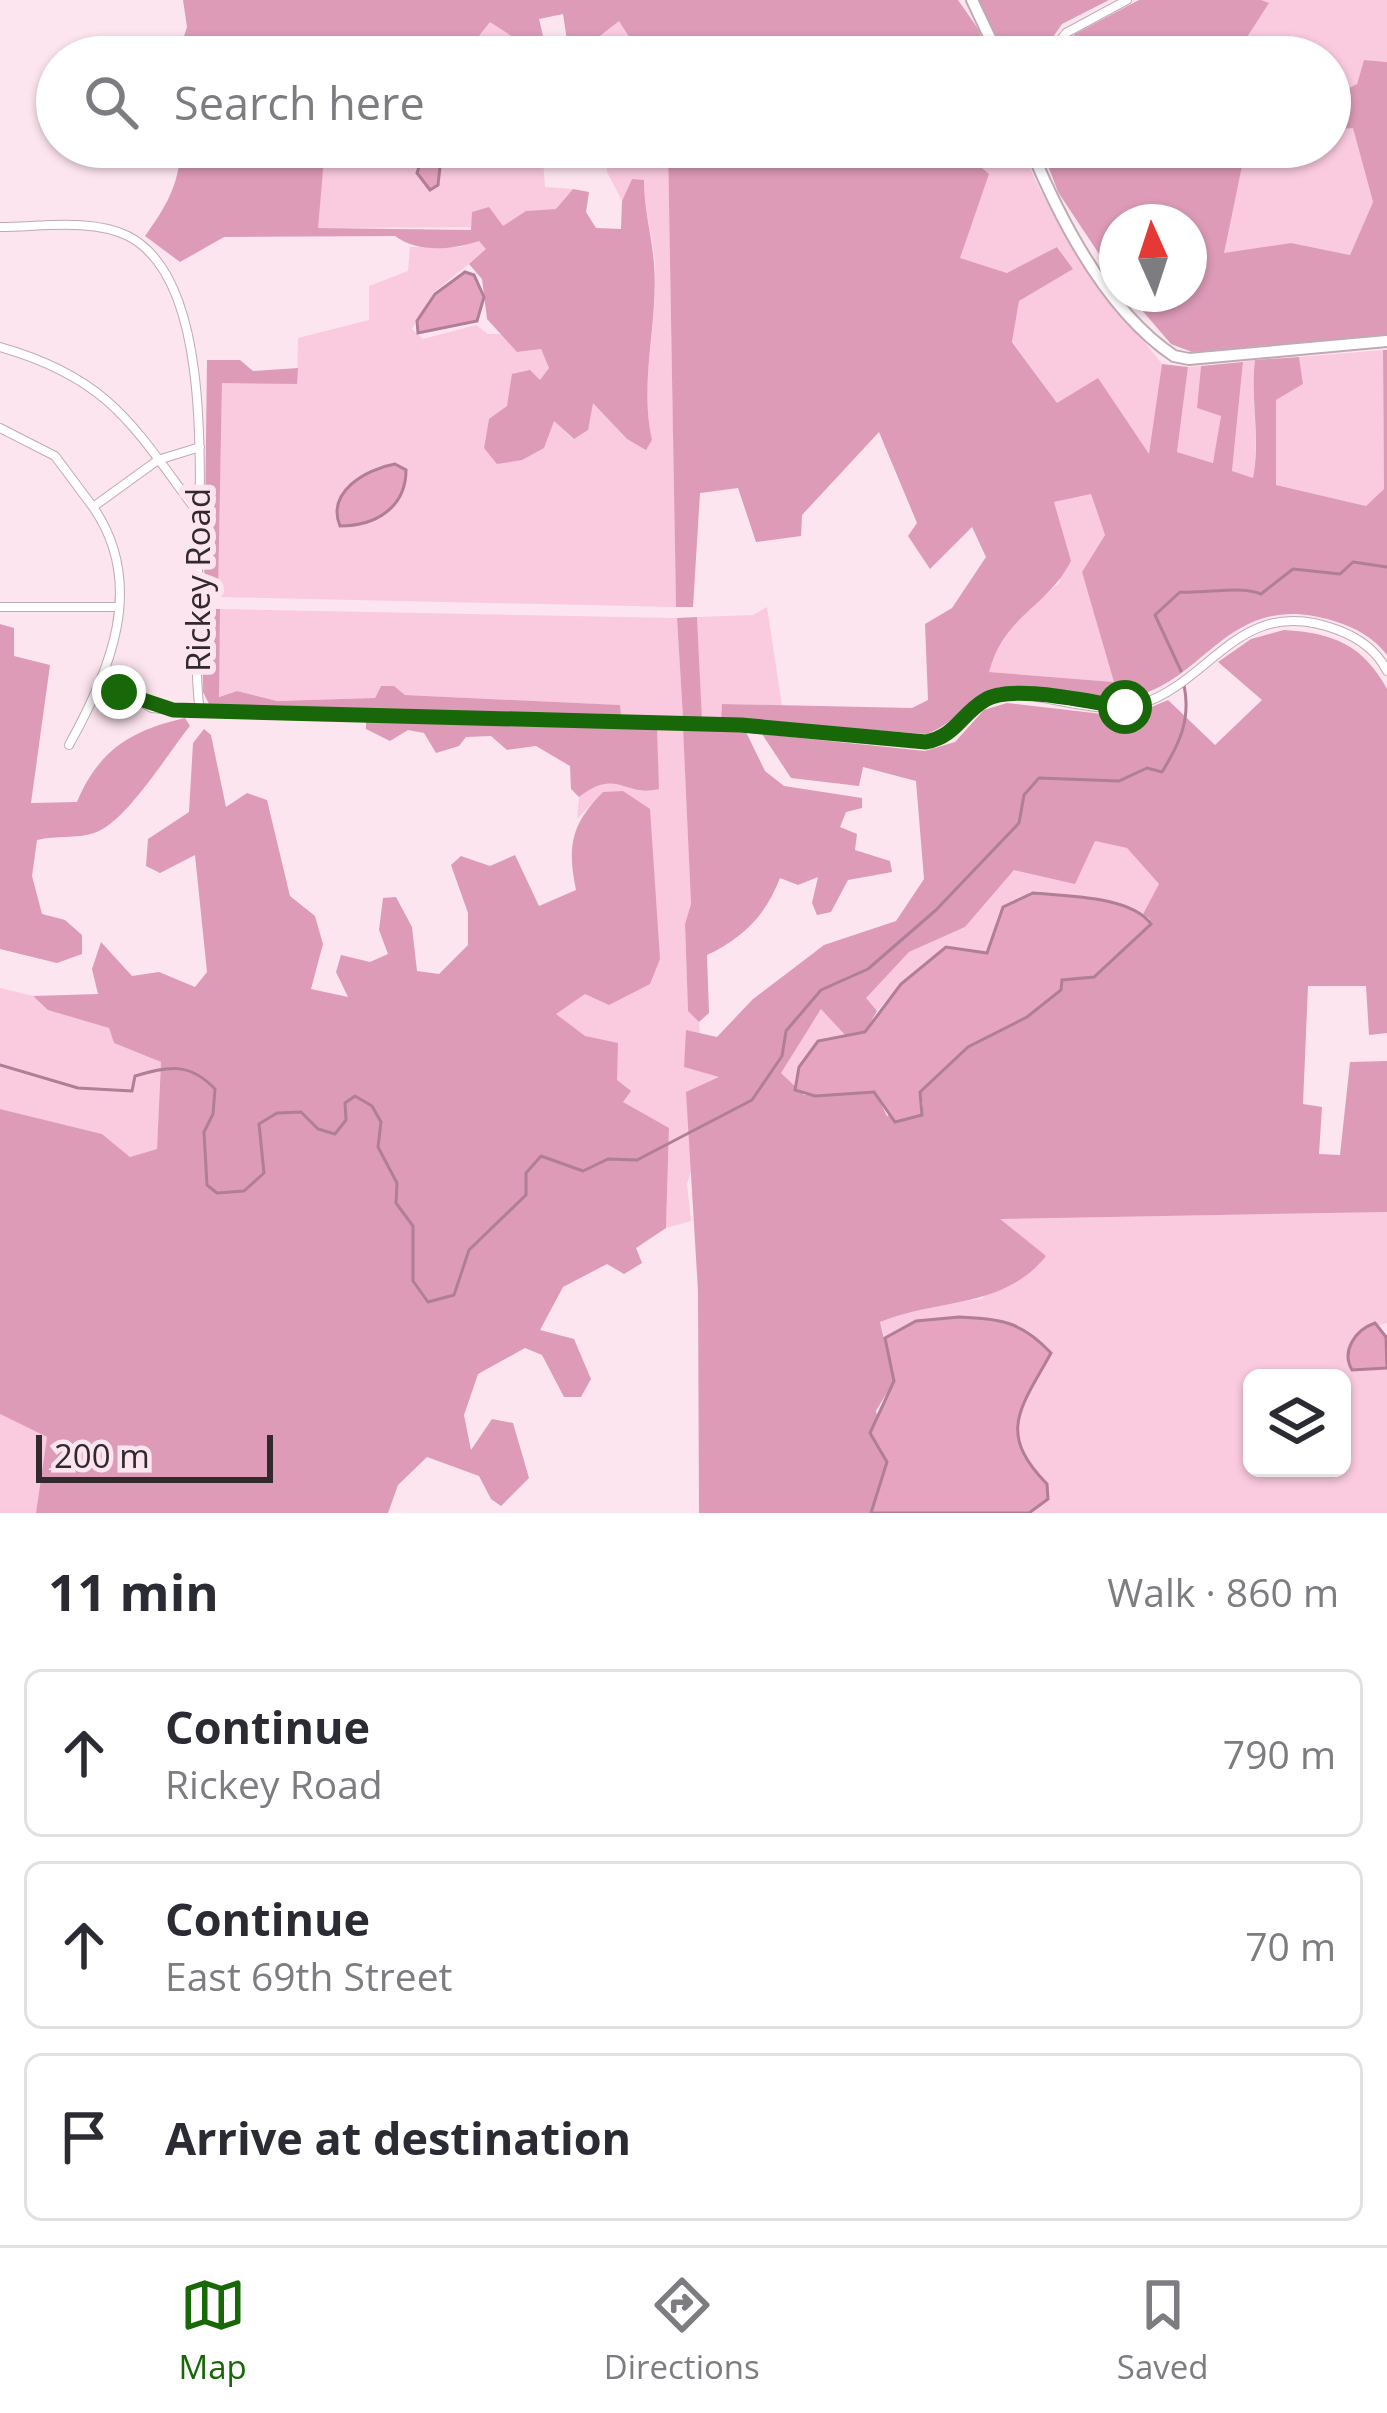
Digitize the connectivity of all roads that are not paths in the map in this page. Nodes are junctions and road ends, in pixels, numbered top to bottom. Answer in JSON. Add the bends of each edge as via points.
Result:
{"nodes":[{"id":1,"x":972,"y":0,"type":"edge"},
{"id":2,"x":1127,"y":0,"type":"edge"},
{"id":3,"x":989,"y":36,"type":"edge"},
{"id":4,"x":1064,"y":36,"type":"edge"},
{"id":5,"x":1039,"y":168,"type":"edge"},
{"id":6,"x":0,"y":227,"type":"edge"},
{"id":7,"x":1387,"y":341,"type":"edge"},
{"id":8,"x":0,"y":347,"type":"edge"},
{"id":9,"x":0,"y":428,"type":"edge"},
{"id":10,"x":200,"y":447,"type":"junction"},
{"id":11,"x":158,"y":460,"type":"junction"},
{"id":12,"x":93,"y":507,"type":"junction"},
{"id":13,"x":198,"y":513,"type":"junction"},
{"id":14,"x":0,"y":607,"type":"edge"},
{"id":15,"x":117,"y":607,"type":"junction"},
{"id":16,"x":1387,"y":671,"type":"edge"},
{"id":17,"x":103,"y":682,"type":"junction"},
{"id":18,"x":200,"y":712,"type":"junction"},
{"id":19,"x":69,"y":745,"type":"dead end"}],
"edges":[{"from":1,"to":3,"type":"street"},
{"from":2,"to":4,"type":"street"},
{"from":5,"to":7,"type":"street","via":[[1095,268],[1174,356]]},
{"from":6,"to":10,"type":"street","name":"Rickey Road","via":[[121,233],[158,264],[181,307]]},
{"from":8,"to":11,"type":"street","via":[[87,383]]},
{"from":9,"to":12,"type":"street","via":[[55,456]]},
{"from":10,"to":11,"type":"street"},
{"from":10,"to":13,"type":"street","name":"Rickey Road"},
{"from":11,"to":12,"type":"street"},
{"from":11,"to":13,"type":"street"},
{"from":12,"to":15,"type":"street","via":[[113,541]]},
{"from":13,"to":18,"type":"street","name":"Rickey Road"},
{"from":14,"to":15,"type":"street"},
{"from":15,"to":17,"type":"street"},
{"from":16,"to":18,"type":"street","name":"Rickey Road","via":[[1350,635],[1288,622],[1247,632],[1138,704],[999,694],[950,735],[926,742],[741,725]]},
{"from":17,"to":18,"type":"street","via":[[152,707]]},
{"from":17,"to":19,"type":"street"}]}
